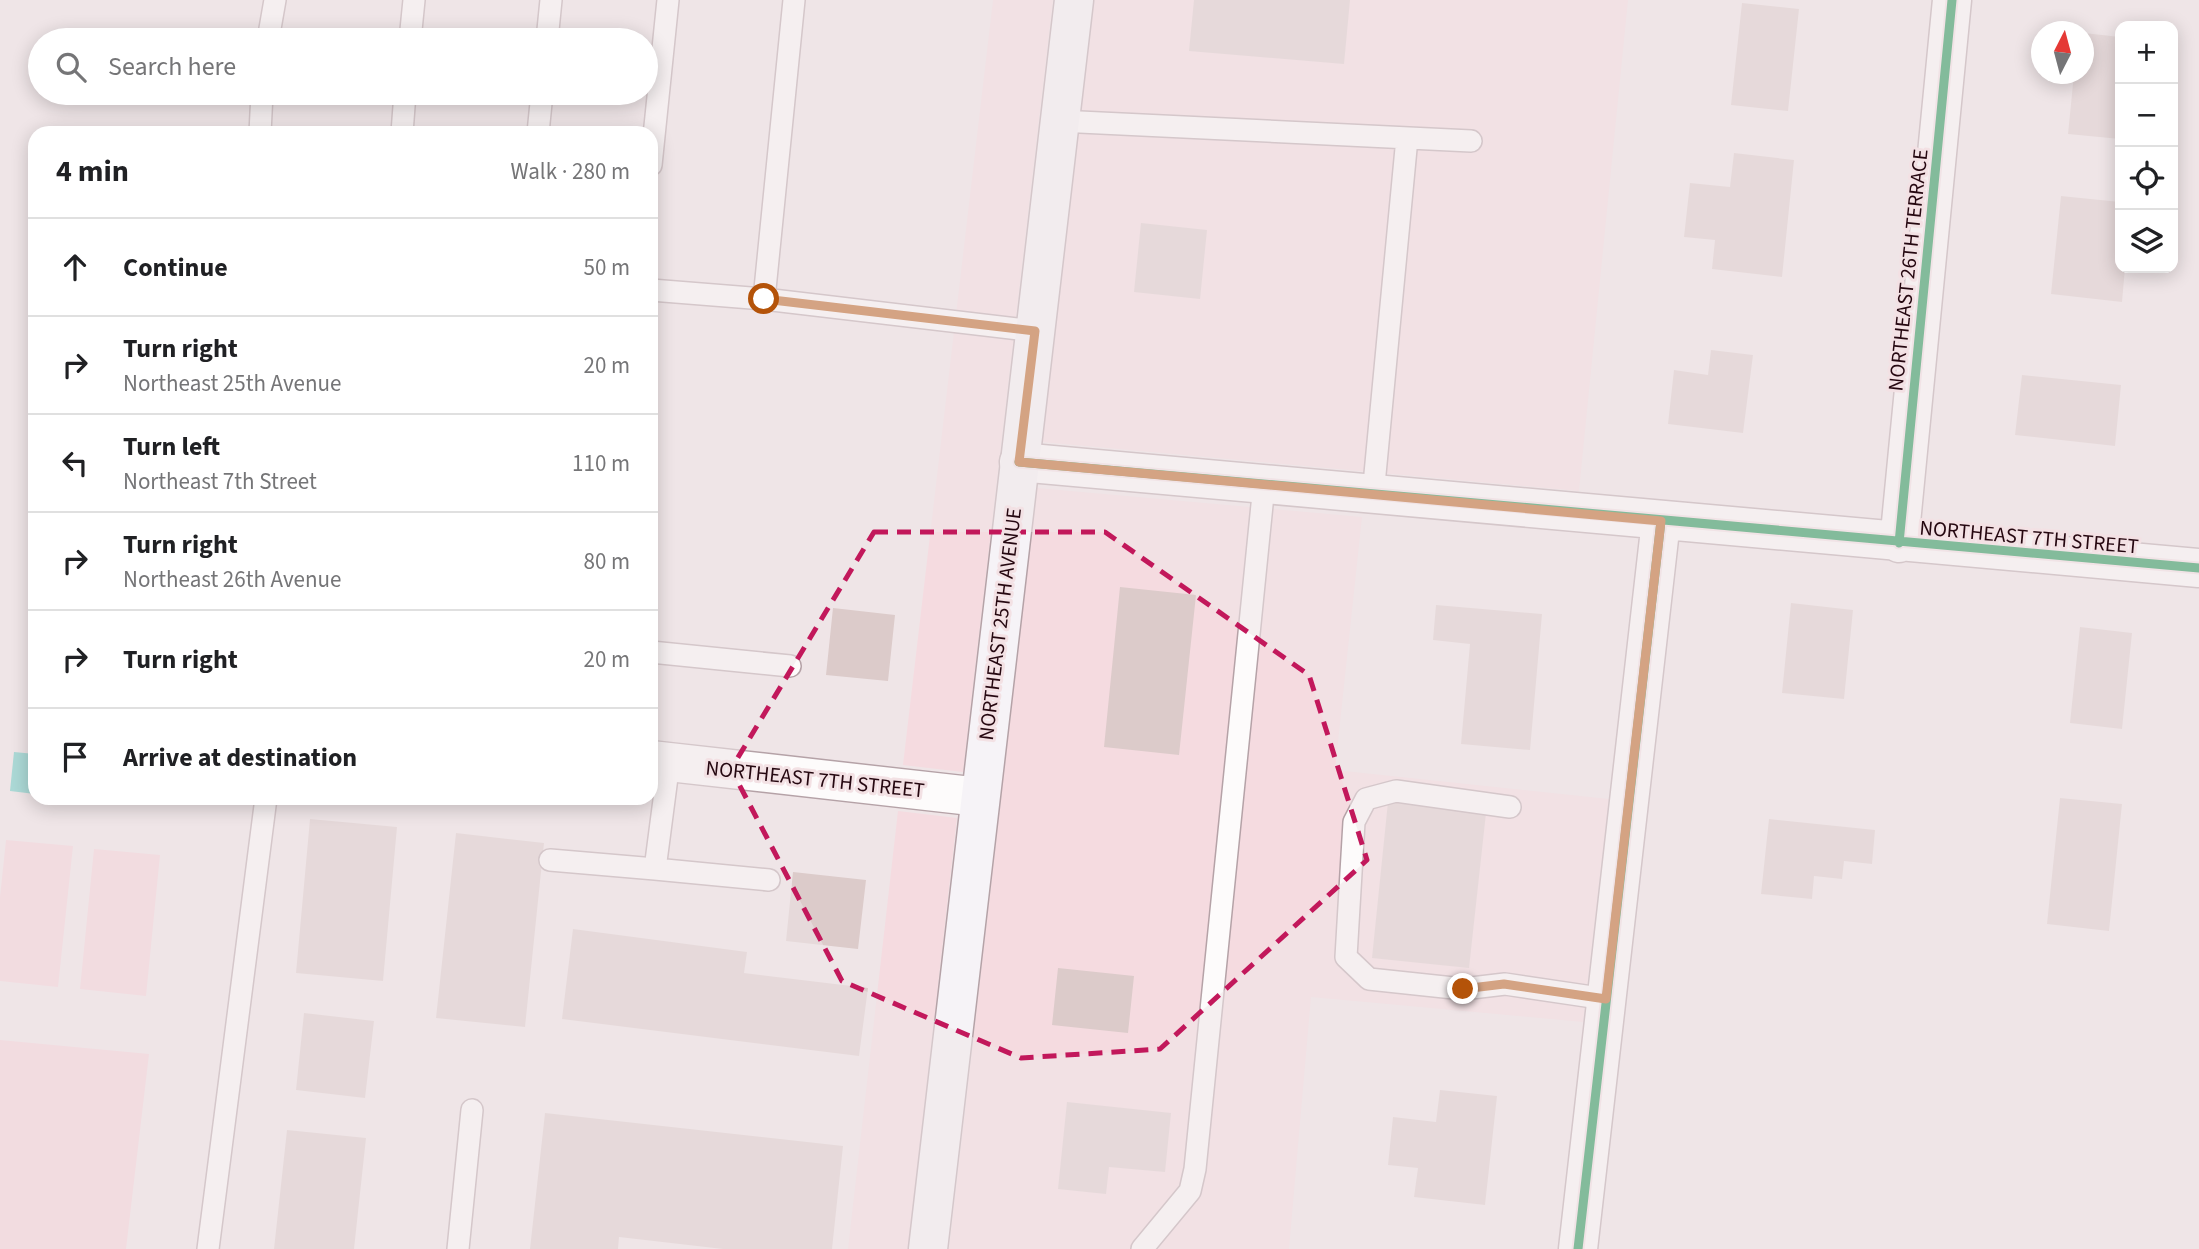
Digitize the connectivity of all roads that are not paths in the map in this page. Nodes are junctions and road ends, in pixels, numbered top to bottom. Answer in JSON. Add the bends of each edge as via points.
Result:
{"nodes":[{"id":1,"x":275,"y":0,"type":"edge"},
{"id":2,"x":414,"y":0,"type":"edge"},
{"id":3,"x":551,"y":0,"type":"edge"},
{"id":4,"x":668,"y":0,"type":"edge"},
{"id":5,"x":794,"y":0,"type":"edge"},
{"id":6,"x":1074,"y":0,"type":"edge"},
{"id":7,"x":1952,"y":0,"type":"edge"},
{"id":8,"x":270,"y":28,"type":"edge"},
{"id":9,"x":411,"y":28,"type":"edge"},
{"id":10,"x":548,"y":28,"type":"edge"},
{"id":11,"x":658,"y":97,"type":"edge"},
{"id":12,"x":261,"y":105,"type":"edge"},
{"id":13,"x":404,"y":105,"type":"edge"},
{"id":14,"x":541,"y":105,"type":"edge"},
{"id":15,"x":657,"y":105,"type":"edge"},
{"id":16,"x":1059,"y":121,"type":"junction"},
{"id":17,"x":260,"y":126,"type":"edge"},
{"id":18,"x":403,"y":126,"type":"edge"},
{"id":19,"x":539,"y":126,"type":"edge"},
{"id":20,"x":655,"y":126,"type":"edge"},
{"id":21,"x":1407,"y":138,"type":"junction"},
{"id":22,"x":1471,"y":141,"type":"dead end"},
{"id":23,"x":658,"y":291,"type":"edge"},
{"id":24,"x":764,"y":299,"type":"junction"},
{"id":25,"x":1035,"y":331,"type":"junction"},
{"id":26,"x":1019,"y":462,"type":"junction"},
{"id":27,"x":1264,"y":485,"type":"junction"},
{"id":28,"x":1373,"y":495,"type":"junction"},
{"id":29,"x":1661,"y":521,"type":"junction"},
{"id":30,"x":1899,"y":544,"type":"junction"},
{"id":31,"x":2199,"y":568,"type":"edge"},
{"id":32,"x":658,"y":653,"type":"edge"},
{"id":33,"x":790,"y":666,"type":"dead end"},
{"id":34,"x":660,"y":761,"type":"edge"},
{"id":35,"x":980,"y":797,"type":"junction"},
{"id":36,"x":658,"y":804,"type":"edge"},
{"id":37,"x":265,"y":805,"type":"edge"},
{"id":38,"x":658,"y":805,"type":"edge"},
{"id":39,"x":1510,"y":807,"type":"dead end"},
{"id":40,"x":550,"y":860,"type":"dead end"},
{"id":41,"x":655,"y":869,"type":"junction"},
{"id":42,"x":769,"y":880,"type":"dead end"},
{"id":43,"x":1606,"y":999,"type":"junction"},
{"id":44,"x":472,"y":1110,"type":"dead end"},
{"id":45,"x":208,"y":1249,"type":"edge"},
{"id":46,"x":458,"y":1249,"type":"edge"},
{"id":47,"x":929,"y":1249,"type":"edge"},
{"id":48,"x":1142,"y":1249,"type":"edge"},
{"id":49,"x":1578,"y":1249,"type":"edge"}],
"edges":[{"from":1,"to":8,"type":"lane"},
{"from":2,"to":9,"type":"lane"},
{"from":3,"to":10,"type":"lane"},
{"from":4,"to":11,"type":"lane"},
{"from":5,"to":24,"type":"lane"},
{"from":6,"to":16,"type":"main road","name":"NORTHEAST 25TH AVENUE"},
{"from":7,"to":30,"type":"street","name":"NORTHEAST 26TH TERRACE"},
{"from":12,"to":17,"type":"lane"},
{"from":13,"to":18,"type":"lane"},
{"from":14,"to":19,"type":"lane"},
{"from":15,"to":20,"type":"lane"},
{"from":16,"to":21,"type":"lane"},
{"from":16,"to":25,"type":"main road","name":"NORTHEAST 25TH AVENUE"},
{"from":21,"to":22,"type":"lane"},
{"from":21,"to":28,"type":"lane"},
{"from":23,"to":24,"type":"lane"},
{"from":24,"to":25,"type":"lane"},
{"from":25,"to":26,"type":"main road","name":"NORTHEAST 25TH AVENUE"},
{"from":26,"to":27,"type":"street","name":"NORTHEAST 7TH STREET"},
{"from":26,"to":35,"type":"main road","name":"NORTHEAST 25TH AVENUE"},
{"from":27,"to":28,"type":"street","name":"NORTHEAST 7TH STREET"},
{"from":27,"to":48,"type":"lane","via":[[1195,1169],[1190,1191]]},
{"from":28,"to":29,"type":"street","name":"NORTHEAST 7TH STREET"},
{"from":29,"to":30,"type":"street","name":"NORTHEAST 7TH STREET"},
{"from":29,"to":43,"type":"street"},
{"from":30,"to":31,"type":"street","name":"NORTHEAST 7TH STREET"},
{"from":32,"to":33,"type":"lane"},
{"from":34,"to":35,"type":"street","name":"NORTHEAST 7TH STREET"},
{"from":34,"to":36,"type":"lane"},
{"from":35,"to":47,"type":"main road","name":"NORTHEAST 25TH AVENUE"},
{"from":37,"to":45,"type":"lane"},
{"from":38,"to":41,"type":"lane"},
{"from":39,"to":43,"type":"lane","via":[[1396,791],[1366,799],[1353,822],[1346,957],[1369,979],[1463,989],[1504,984]]},
{"from":40,"to":41,"type":"lane"},
{"from":41,"to":42,"type":"lane"},
{"from":43,"to":49,"type":"street"},
{"from":44,"to":46,"type":"lane"}]}
